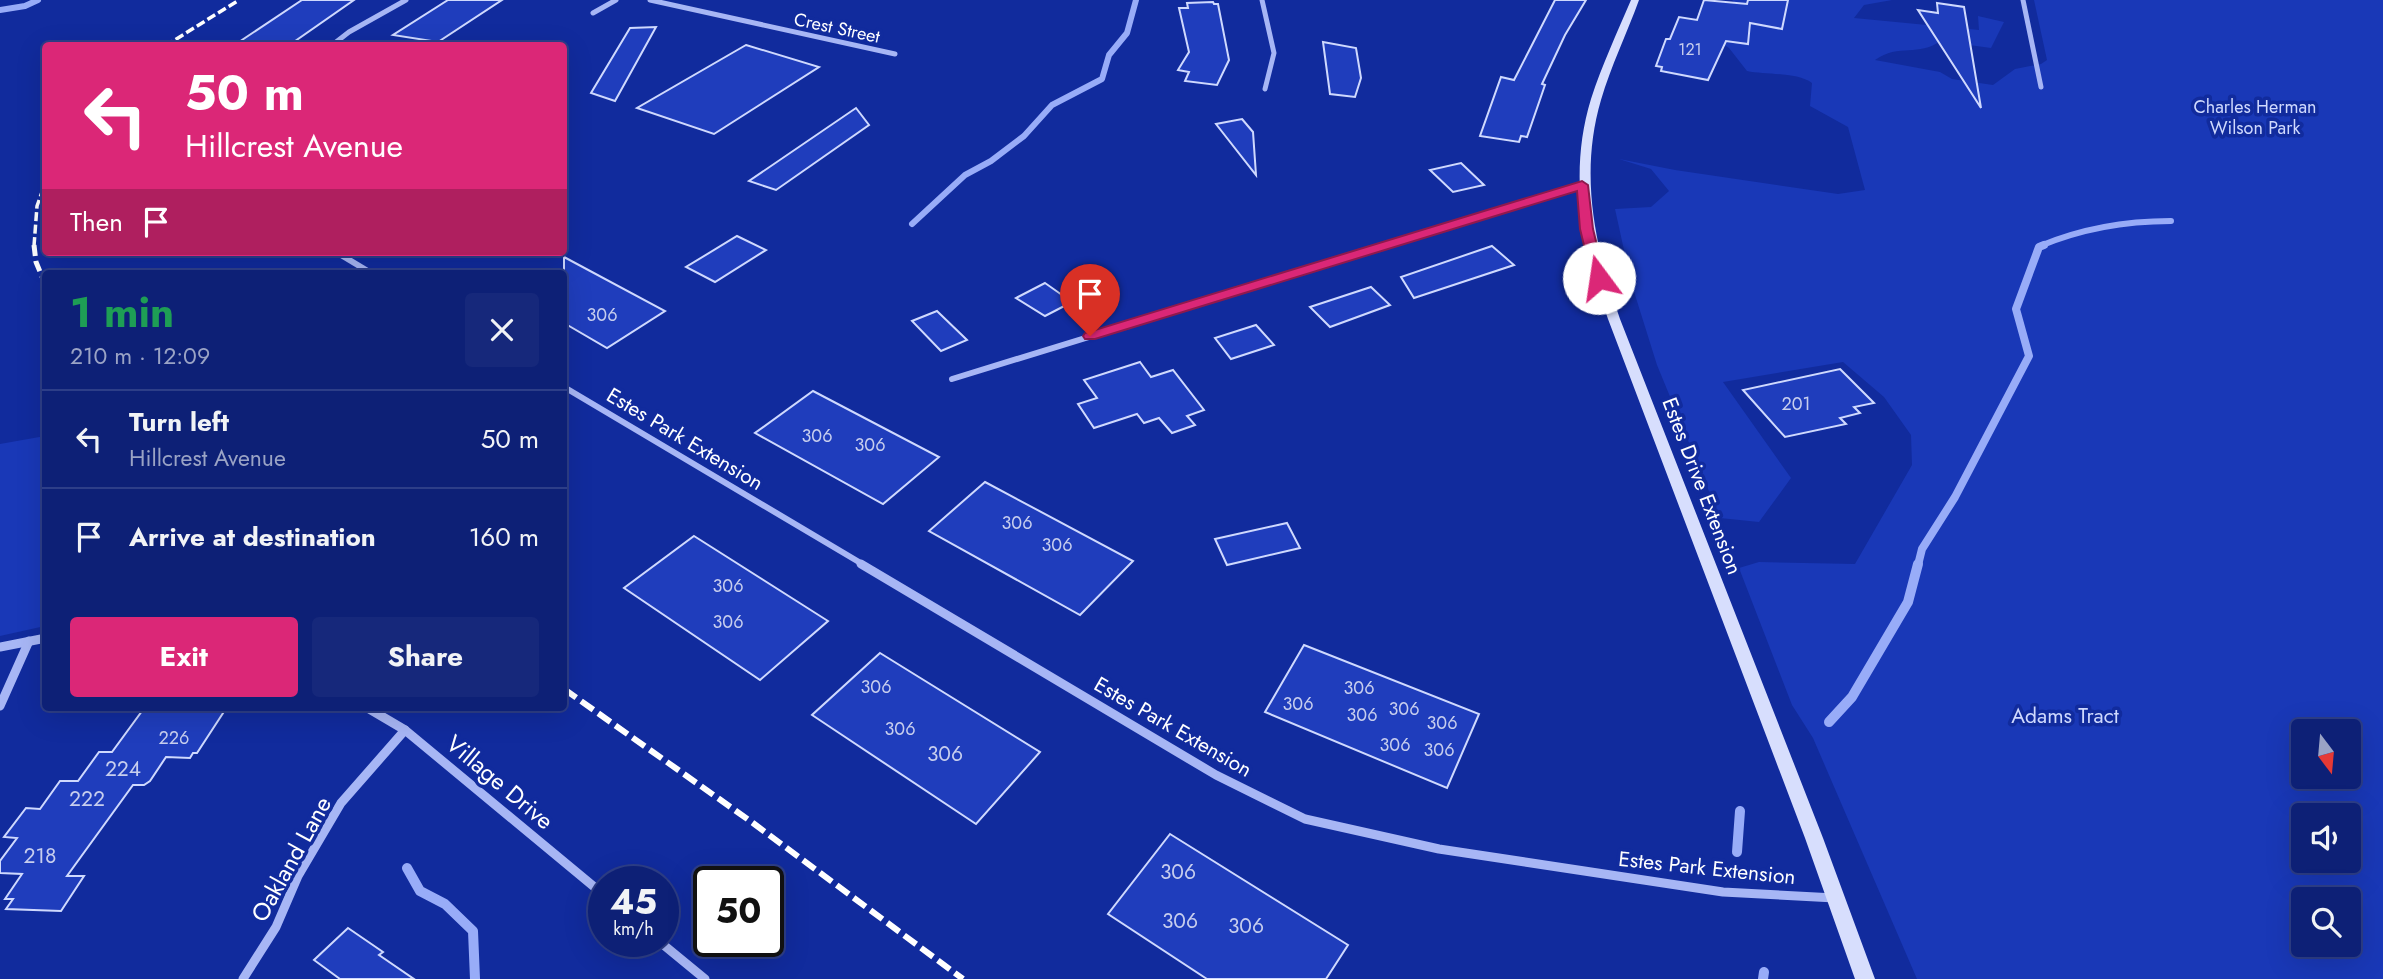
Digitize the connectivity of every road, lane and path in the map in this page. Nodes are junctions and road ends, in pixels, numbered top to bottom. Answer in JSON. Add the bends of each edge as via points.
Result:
{"nodes":[{"id":1,"x":406,"y":0,"type":"edge"},
{"id":2,"x":616,"y":0,"type":"edge"},
{"id":3,"x":650,"y":0,"type":"edge"},
{"id":4,"x":1262,"y":0,"type":"edge"},
{"id":5,"x":1635,"y":0,"type":"edge"},
{"id":6,"x":2023,"y":0,"type":"edge"},
{"id":7,"x":593,"y":13,"type":"dead end"},
{"id":8,"x":338,"y":42,"type":"edge"},
{"id":9,"x":895,"y":54,"type":"dead end"},
{"id":10,"x":2041,"y":88,"type":"dead end"},
{"id":11,"x":1265,"y":89,"type":"dead end"},
{"id":12,"x":1582,"y":185,"type":"junction"},
{"id":13,"x":343,"y":256,"type":"edge"},
{"id":14,"x":366,"y":270,"type":"edge"},
{"id":15,"x":952,"y":379,"type":"dead end"},
{"id":16,"x":567,"y":389,"type":"edge"},
{"id":17,"x":42,"y":639,"type":"edge"},
{"id":18,"x":29,"y":641,"type":"junction"},
{"id":19,"x":0,"y":647,"type":"edge"},
{"id":20,"x":0,"y":706,"type":"edge"},
{"id":21,"x":373,"y":711,"type":"edge"},
{"id":22,"x":405,"y":730,"type":"junction"},
{"id":23,"x":588,"y":882,"type":"edge"},
{"id":24,"x":1835,"y":898,"type":"junction"},
{"id":25,"x":678,"y":957,"type":"edge"},
{"id":26,"x":243,"y":979,"type":"edge"},
{"id":27,"x":705,"y":979,"type":"edge"},
{"id":28,"x":1865,"y":979,"type":"edge"}],
"edges":[{"from":1,"to":8,"type":"street"},
{"from":2,"to":7,"type":"street"},
{"from":3,"to":9,"type":"street","name":"Crest Street"},
{"from":4,"to":11,"type":"street","via":[[1275,46]]},
{"from":5,"to":12,"type":"main road","name":"Estes Drive Extension","via":[[1592,113]]},
{"from":6,"to":10,"type":"street"},
{"from":12,"to":15,"type":"street"},
{"from":12,"to":24,"type":"main road","name":"Estes Drive Extension","via":[[1599,278]]},
{"from":13,"to":14,"type":"street"},
{"from":16,"to":24,"type":"street","name":"Estes Park Extension","via":[[1216,775],[1305,819],[1439,849],[1695,888]]},
{"from":17,"to":18,"type":"street"},
{"from":18,"to":19,"type":"street"},
{"from":18,"to":20,"type":"street"},
{"from":21,"to":22,"type":"street","name":"Village Drive"},
{"from":22,"to":23,"type":"street","name":"Village Drive"},
{"from":22,"to":26,"type":"street","name":"Oakland Lane","via":[[341,803],[298,876],[276,927]]},
{"from":24,"to":28,"type":"main road","name":"Estes Drive Extension"},
{"from":25,"to":27,"type":"street"}]}
